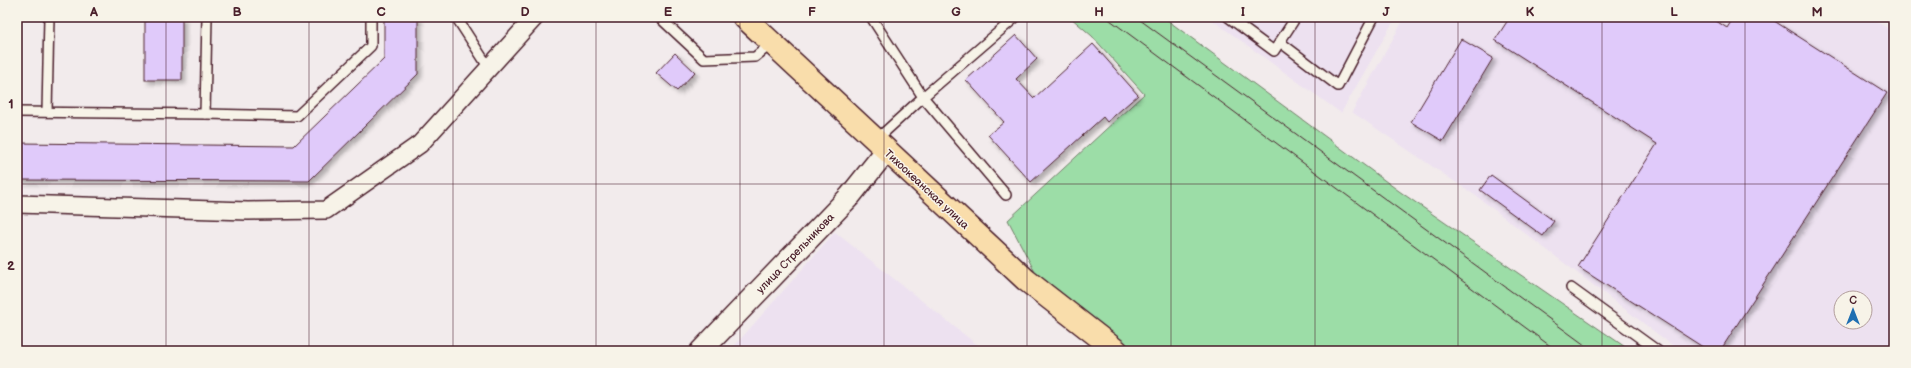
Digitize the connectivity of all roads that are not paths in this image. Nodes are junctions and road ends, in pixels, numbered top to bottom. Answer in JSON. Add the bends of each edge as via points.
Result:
{"nodes":[{"id":1,"x":49,"y":17,"type":"edge"},
{"id":2,"x":207,"y":17,"type":"edge"},
{"id":3,"x":371,"y":17,"type":"edge"},
{"id":4,"x":456,"y":17,"type":"edge"},
{"id":5,"x":535,"y":17,"type":"edge"},
{"id":6,"x":659,"y":17,"type":"edge"},
{"id":7,"x":744,"y":17,"type":"edge"},
{"id":8,"x":871,"y":17,"type":"edge"},
{"id":9,"x":1016,"y":17,"type":"edge"},
{"id":10,"x":1228,"y":17,"type":"edge"},
{"id":11,"x":1296,"y":17,"type":"edge"},
{"id":12,"x":1374,"y":17,"type":"edge"},
{"id":13,"x":1280,"y":42,"type":"junction"},
{"id":14,"x":771,"y":44,"type":"junction"},
{"id":15,"x":489,"y":68,"type":"junction"},
{"id":16,"x":923,"y":97,"type":"junction"},
{"id":17,"x":17,"y":112,"type":"edge"},
{"id":18,"x":47,"y":112,"type":"junction"},
{"id":19,"x":205,"y":114,"type":"junction"},
{"id":20,"x":881,"y":146,"type":"junction"},
{"id":21,"x":1006,"y":195,"type":"dead end"},
{"id":22,"x":17,"y":204,"type":"edge"},
{"id":23,"x":1571,"y":288,"type":"dead end"},
{"id":24,"x":701,"y":351,"type":"edge"},
{"id":25,"x":1117,"y":351,"type":"edge"},
{"id":26,"x":1658,"y":351,"type":"edge"}],
"edges":[{"from":1,"to":18,"type":"lane"},
{"from":2,"to":19,"type":"lane"},
{"from":3,"to":19,"type":"lane","via":[[371,46],[297,116]]},
{"from":4,"to":15,"type":"lane"},
{"from":5,"to":15,"type":"street"},
{"from":6,"to":14,"type":"lane","via":[[704,59],[755,57]]},
{"from":7,"to":14,"type":"main road","name":"Тихоокеанская улица"},
{"from":8,"to":16,"type":"lane"},
{"from":9,"to":16,"type":"lane"},
{"from":10,"to":13,"type":"lane","via":[[1274,51]]},
{"from":11,"to":13,"type":"lane"},
{"from":12,"to":13,"type":"lane","via":[[1338,86]]},
{"from":14,"to":20,"type":"main road","name":"Тихоокеанская улица"},
{"from":15,"to":22,"type":"street","via":[[420,144],[326,210],[248,211]]},
{"from":16,"to":20,"type":"lane"},
{"from":16,"to":21,"type":"lane"},
{"from":17,"to":18,"type":"lane"},
{"from":18,"to":19,"type":"lane"},
{"from":20,"to":24,"type":"street","name":"улица Стрельникова","via":[[850,196]]},
{"from":20,"to":25,"type":"main road","name":"Тихоокеанская улица","via":[[1026,280]]},
{"from":23,"to":26,"type":"lane"}]}
